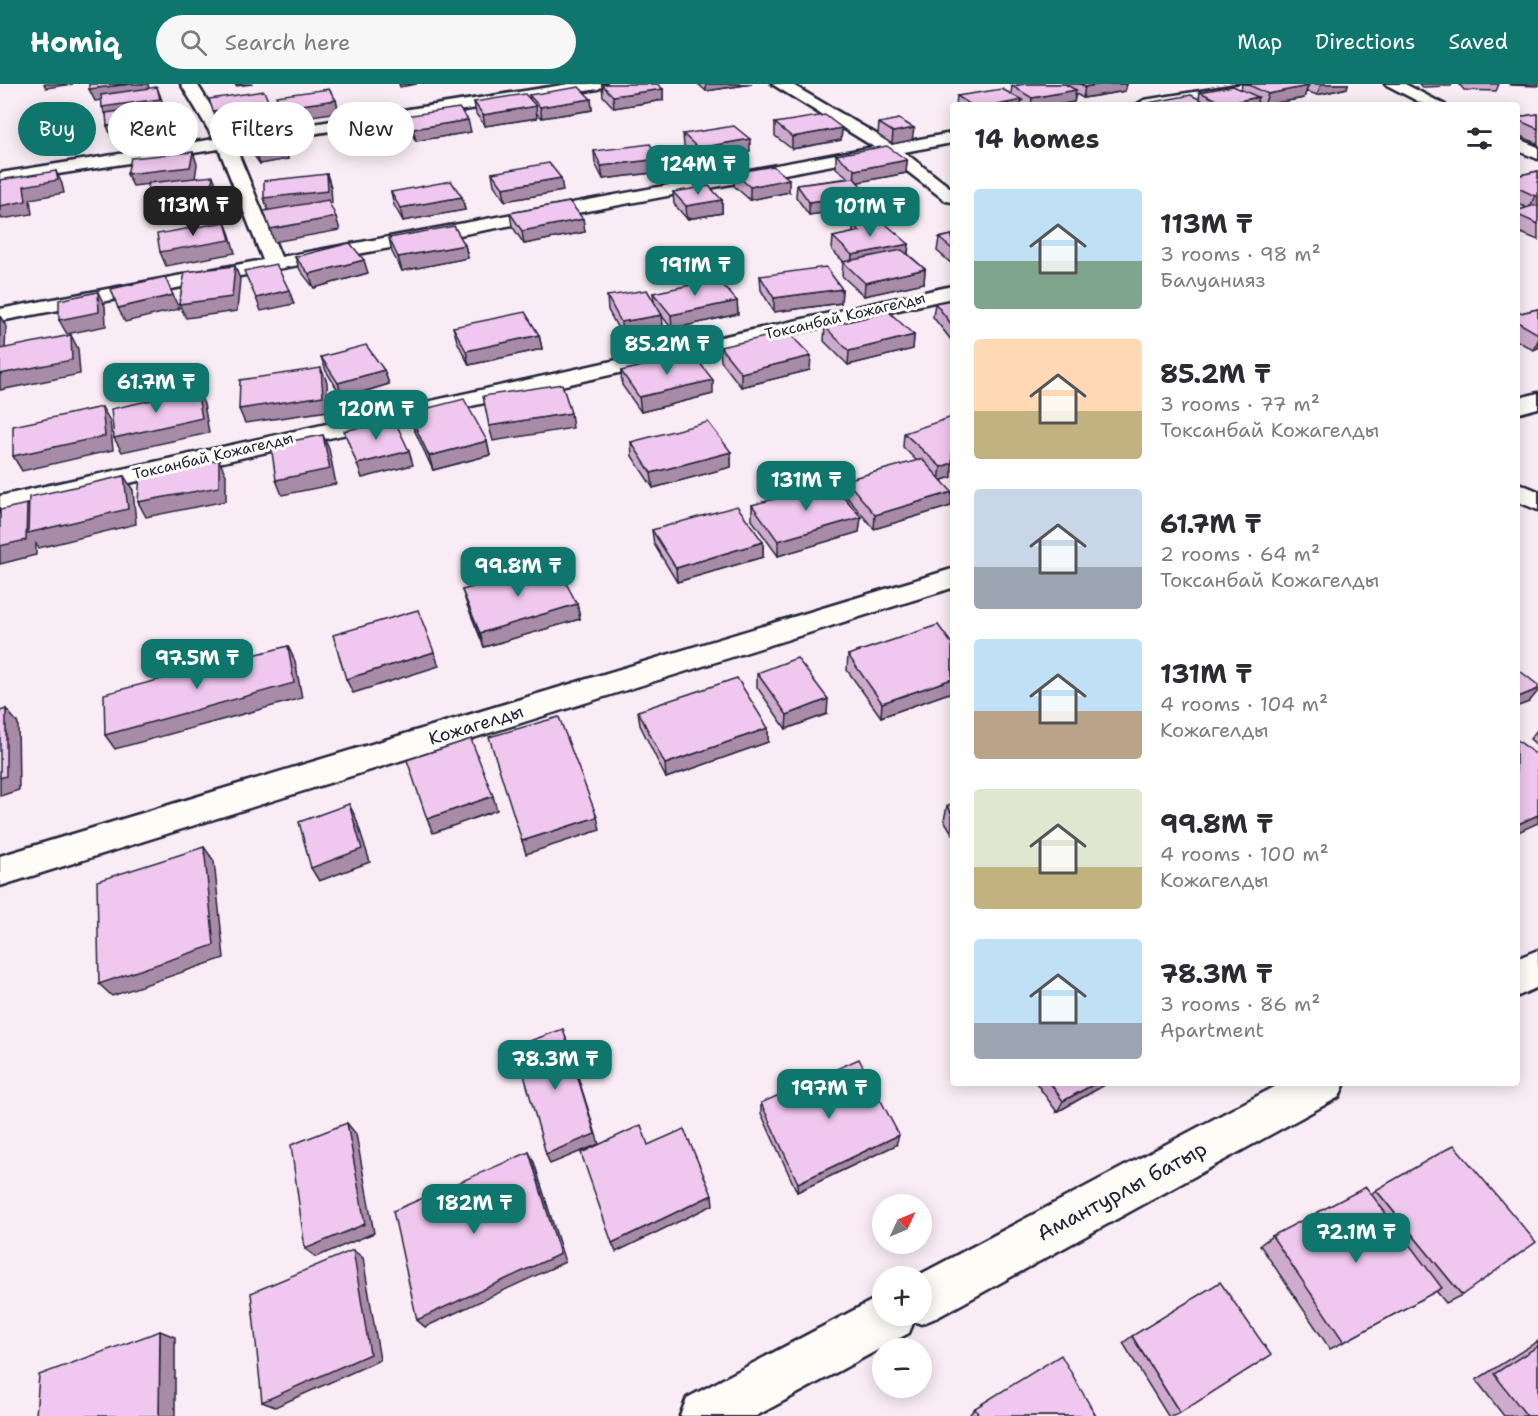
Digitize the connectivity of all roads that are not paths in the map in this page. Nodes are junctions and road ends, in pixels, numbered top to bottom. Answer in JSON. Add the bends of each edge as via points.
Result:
{"nodes":[{"id":1,"x":189,"y":84,"type":"edge"},
{"id":2,"x":488,"y":84,"type":"edge"},
{"id":3,"x":598,"y":84,"type":"edge"},
{"id":4,"x":780,"y":84,"type":"edge"},
{"id":5,"x":1272,"y":84,"type":"edge"},
{"id":6,"x":1393,"y":84,"type":"edge"},
{"id":7,"x":506,"y":98,"type":"junction"},
{"id":8,"x":1162,"y":102,"type":"edge"},
{"id":9,"x":1431,"y":102,"type":"edge"},
{"id":10,"x":210,"y":118,"type":"edge"},
{"id":11,"x":315,"y":129,"type":"edge"},
{"id":12,"x":950,"y":138,"type":"edge"},
{"id":13,"x":210,"y":145,"type":"edge"},
{"id":14,"x":1520,"y":147,"type":"edge"},
{"id":15,"x":889,"y":149,"type":"junction"},
{"id":16,"x":230,"y":156,"type":"edge"},
{"id":17,"x":1534,"y":161,"type":"edge"},
{"id":18,"x":0,"y":178,"type":"edge"},
{"id":19,"x":950,"y":195,"type":"edge"},
{"id":20,"x":274,"y":264,"type":"junction"},
{"id":21,"x":950,"y":292,"type":"edge"},
{"id":22,"x":0,"y":315,"type":"edge"},
{"id":23,"x":1538,"y":400,"type":"edge"},
{"id":24,"x":1520,"y":406,"type":"edge"},
{"id":25,"x":1520,"y":492,"type":"edge"},
{"id":26,"x":1538,"y":502,"type":"edge"},
{"id":27,"x":0,"y":504,"type":"edge"},
{"id":28,"x":950,"y":579,"type":"edge"},
{"id":29,"x":0,"y":871,"type":"edge"},
{"id":30,"x":1538,"y":968,"type":"edge"},
{"id":31,"x":1520,"y":977,"type":"edge"},
{"id":32,"x":1318,"y":1086,"type":"edge"},
{"id":33,"x":932,"y":1294,"type":"edge"},
{"id":34,"x":873,"y":1326,"type":"edge"},
{"id":35,"x":705,"y":1416,"type":"edge"}],
"edges":[{"from":1,"to":10,"type":"street"},
{"from":2,"to":7,"type":"street"},
{"from":3,"to":7,"type":"street"},
{"from":4,"to":15,"type":"street"},
{"from":5,"to":8,"type":"street"},
{"from":6,"to":9,"type":"street"},
{"from":7,"to":11,"type":"street"},
{"from":12,"to":15,"type":"street"},
{"from":13,"to":18,"type":"street"},
{"from":14,"to":17,"type":"street"},
{"from":15,"to":19,"type":"street"},
{"from":15,"to":20,"type":"street"},
{"from":16,"to":20,"type":"street"},
{"from":20,"to":22,"type":"street"},
{"from":21,"to":27,"type":"street","name":"Токсанбай Кожагелды"},
{"from":23,"to":24,"type":"street"},
{"from":25,"to":26,"type":"street"},
{"from":28,"to":29,"type":"street","name":"Кожагелды"},
{"from":30,"to":31,"type":"street"},
{"from":32,"to":33,"type":"street","name":"Амантурлы батыр"},
{"from":34,"to":35,"type":"street"}]}
